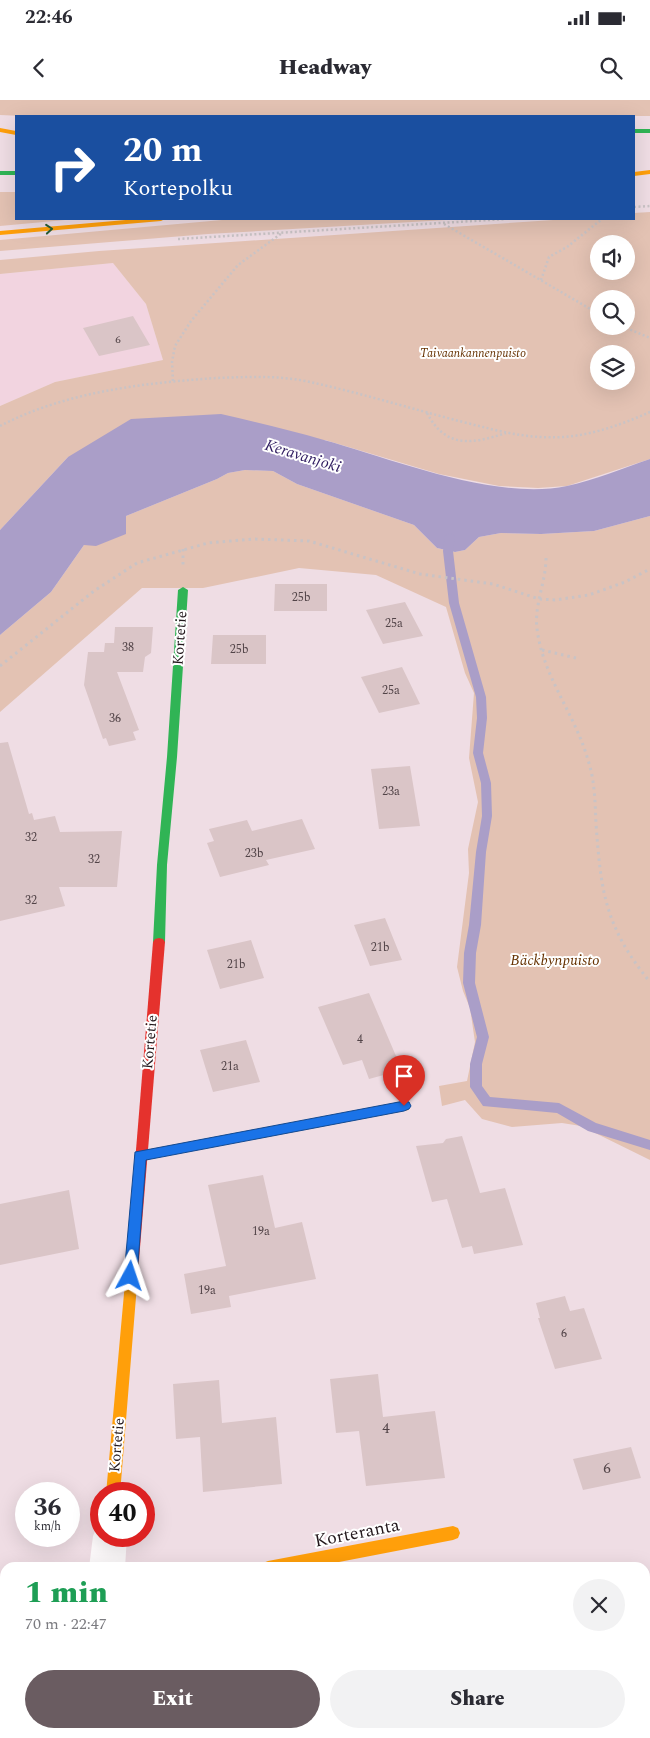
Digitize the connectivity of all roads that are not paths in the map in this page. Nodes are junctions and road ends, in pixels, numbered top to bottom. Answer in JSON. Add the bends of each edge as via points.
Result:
{"nodes":[{"id":1,"x":0,"y":130,"type":"edge"},
{"id":2,"x":650,"y":131,"type":"edge"},
{"id":3,"x":635,"y":132,"type":"edge"},
{"id":4,"x":15,"y":135,"type":"edge"},
{"id":5,"x":15,"y":135,"type":"edge"},
{"id":6,"x":0,"y":136,"type":"edge"},
{"id":7,"x":650,"y":166,"type":"edge"},
{"id":8,"x":635,"y":167,"type":"edge"},
{"id":9,"x":650,"y":172,"type":"edge"},
{"id":10,"x":0,"y":173,"type":"edge"},
{"id":11,"x":15,"y":173,"type":"edge"},
{"id":12,"x":635,"y":174,"type":"edge"},
{"id":13,"x":149,"y":220,"type":"edge"},
{"id":14,"x":0,"y":233,"type":"edge"},
{"id":15,"x":183,"y":590,"type":"dead end"},
{"id":16,"x":404,"y":1106,"type":"dead end"},
{"id":17,"x":140,"y":1156,"type":"junction"},
{"id":18,"x":114,"y":1482,"type":"edge"},
{"id":19,"x":453,"y":1533,"type":"dead end"},
{"id":20,"x":109,"y":1547,"type":"edge"},
{"id":21,"x":108,"y":1562,"type":"edge"},
{"id":22,"x":300,"y":1562,"type":"edge"}],
"edges":[{"from":1,"to":4,"type":"main road"},
{"from":2,"to":3,"type":"main road"},
{"from":5,"to":6,"type":"main road"},
{"from":7,"to":8,"type":"main road"},
{"from":9,"to":12,"type":"main road"},
{"from":10,"to":11,"type":"main road"},
{"from":14,"to":13,"type":"main road","one_way":true},
{"from":15,"to":17,"type":"main road","name":"Kortetie"},
{"from":16,"to":17,"type":"main road"},
{"from":17,"to":18,"type":"main road","name":"Kortetie"},
{"from":19,"to":22,"type":"main road","name":"Korteranta"},
{"from":20,"to":21,"type":"street"}]}
